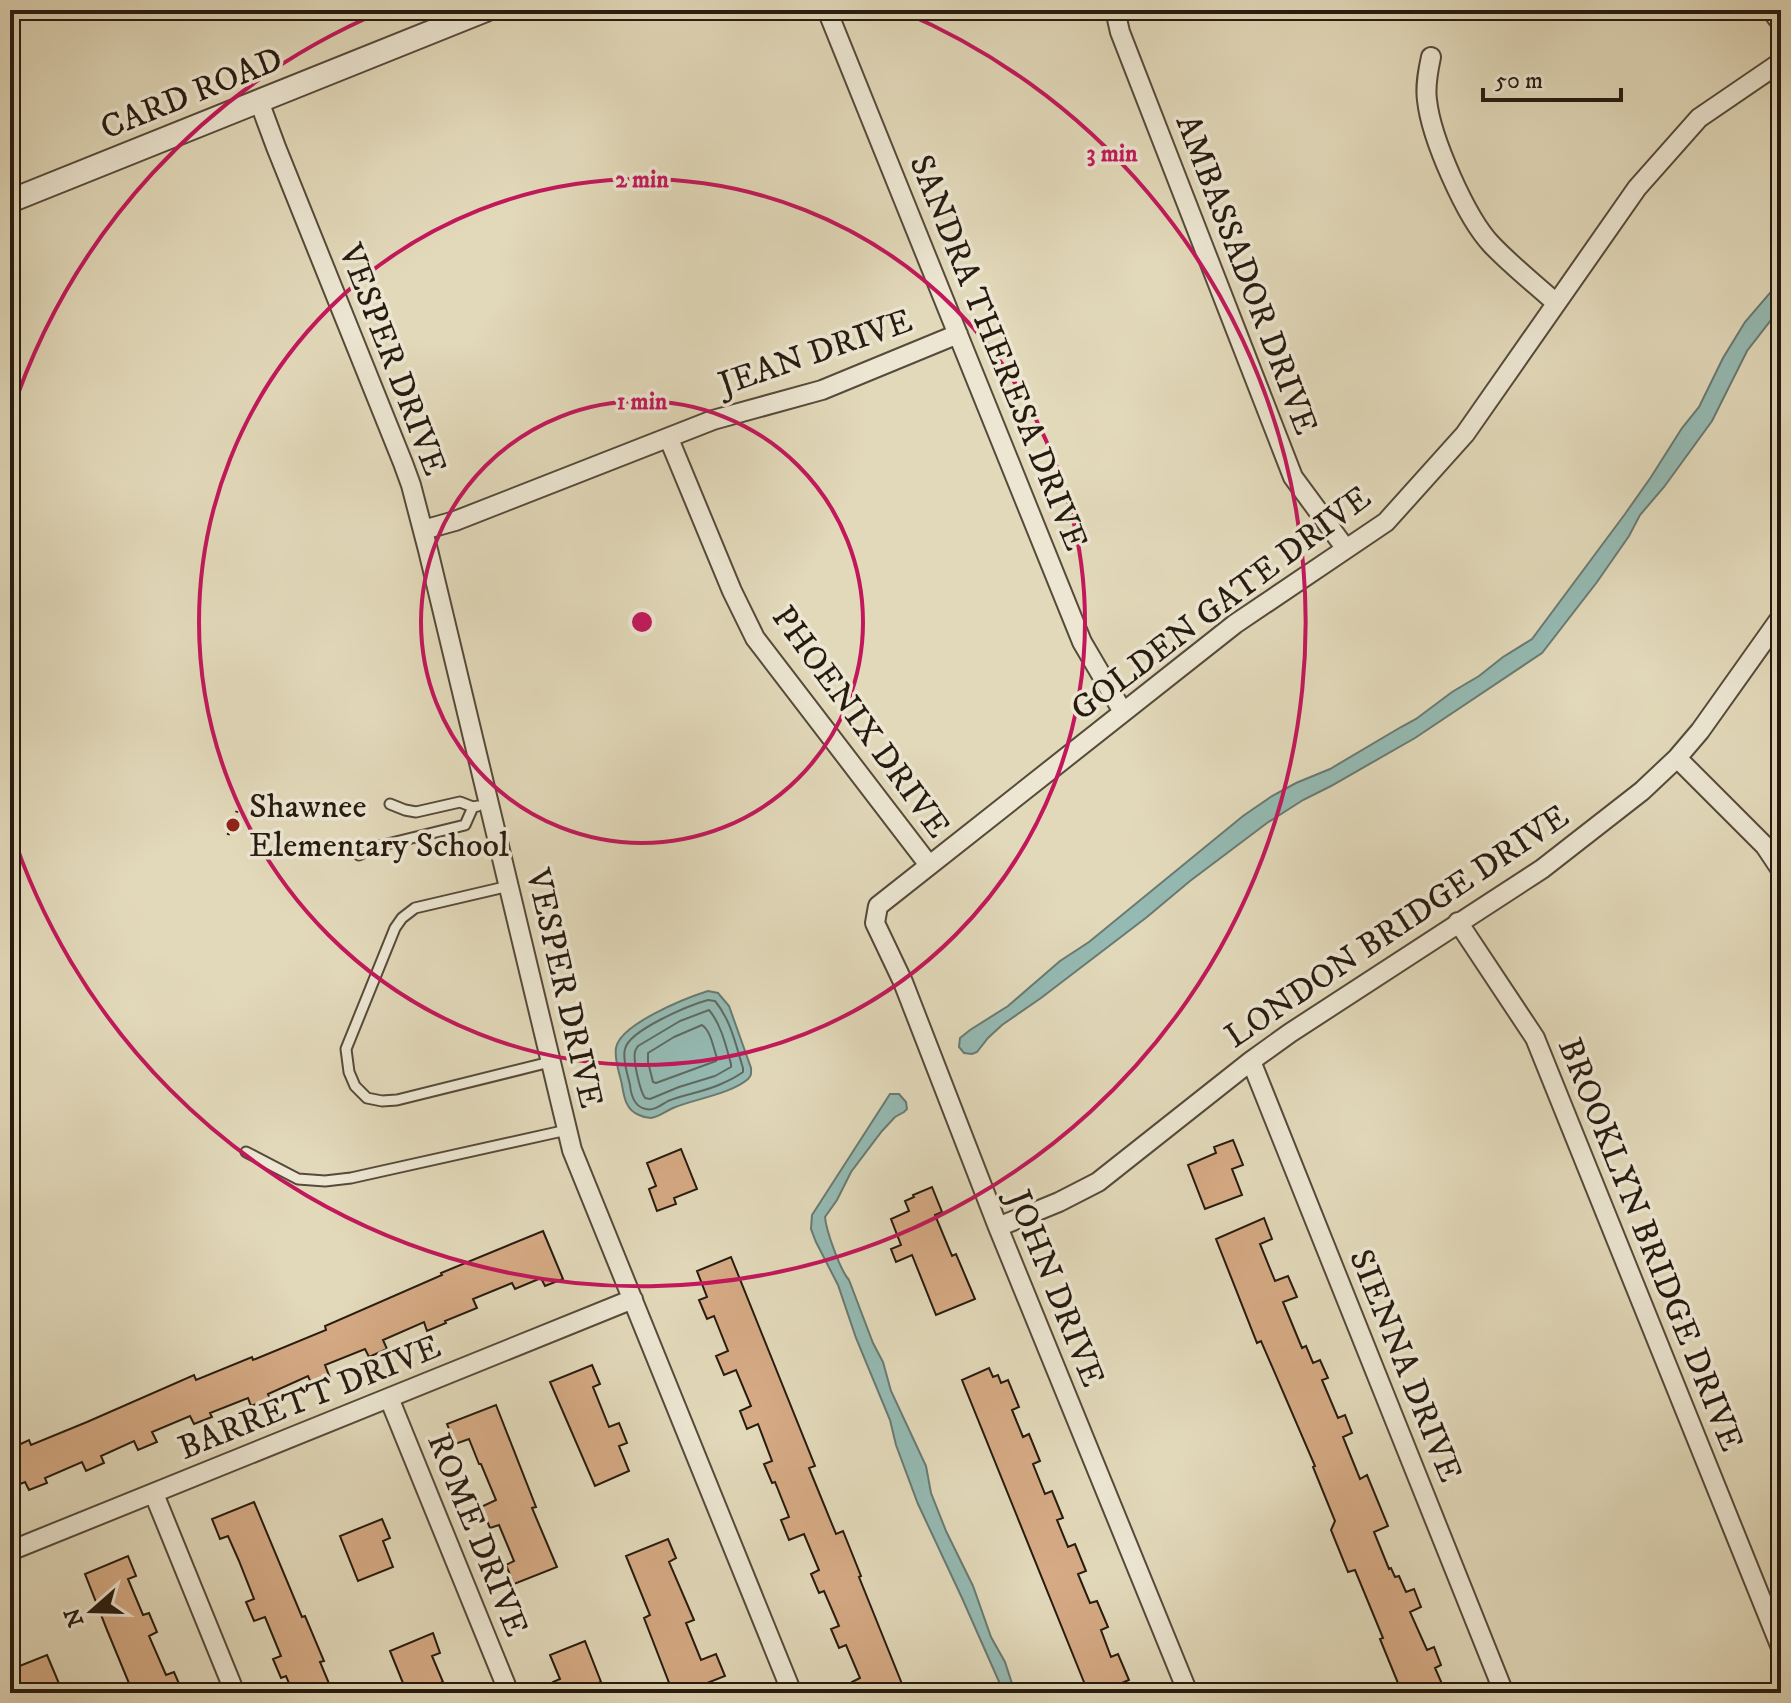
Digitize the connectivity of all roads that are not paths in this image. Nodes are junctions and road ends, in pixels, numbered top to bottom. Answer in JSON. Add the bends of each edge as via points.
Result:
{"nodes":[{"id":1,"x":486,"y":10,"type":"edge"},
{"id":2,"x":827,"y":10,"type":"edge"},
{"id":3,"x":1115,"y":10,"type":"edge"},
{"id":4,"x":1771,"y":10,"type":"edge"},
{"id":5,"x":1781,"y":23,"type":"edge"},
{"id":6,"x":1431,"y":57,"type":"dead end"},
{"id":7,"x":1781,"y":62,"type":"edge"},
{"id":8,"x":259,"y":101,"type":"junction"},
{"id":9,"x":10,"y":201,"type":"edge"},
{"id":10,"x":1556,"y":303,"type":"junction"},
{"id":11,"x":958,"y":334,"type":"junction"},
{"id":12,"x":669,"y":439,"type":"junction"},
{"id":13,"x":423,"y":530,"type":"junction"},
{"id":14,"x":1346,"y":549,"type":"junction"},
{"id":15,"x":1781,"y":617,"type":"edge"},
{"id":16,"x":1123,"y":712,"type":"junction"},
{"id":17,"x":1677,"y":758,"type":"junction"},
{"id":18,"x":390,"y":804,"type":"dead end"},
{"id":19,"x":481,"y":806,"type":"junction"},
{"id":20,"x":359,"y":855,"type":"dead end"},
{"id":21,"x":929,"y":865,"type":"junction"},
{"id":22,"x":1781,"y":870,"type":"edge"},
{"id":23,"x":509,"y":886,"type":"junction"},
{"id":24,"x":878,"y":906,"type":"joint"},
{"id":25,"x":1458,"y":922,"type":"junction"},
{"id":26,"x":1251,"y":1061,"type":"junction"},
{"id":27,"x":550,"y":1062,"type":"junction"},
{"id":28,"x":567,"y":1130,"type":"junction"},
{"id":29,"x":246,"y":1152,"type":"dead end"},
{"id":30,"x":998,"y":1227,"type":"junction"},
{"id":31,"x":633,"y":1299,"type":"junction"},
{"id":32,"x":389,"y":1398,"type":"junction"},
{"id":33,"x":154,"y":1494,"type":"junction"},
{"id":34,"x":10,"y":1551,"type":"edge"},
{"id":35,"x":1781,"y":1648,"type":"edge"},
{"id":36,"x":235,"y":1693,"type":"edge"},
{"id":37,"x":509,"y":1693,"type":"edge"},
{"id":38,"x":792,"y":1693,"type":"edge"},
{"id":39,"x":1188,"y":1693,"type":"edge"},
{"id":40,"x":1504,"y":1693,"type":"edge"}],
"edges":[{"from":1,"to":8,"type":"street","name":"CARD ROAD"},
{"from":2,"to":11,"type":"street","name":"SANDRA THERESA DRIVE"},
{"from":3,"to":14,"type":"street","name":"AMBASSADOR DRIVE","via":[[1293,477]]},
{"from":4,"to":5,"type":"street"},
{"from":6,"to":10,"type":"street","via":[[1430,118],[1467,212],[1490,244]]},
{"from":7,"to":10,"type":"street","name":"GOLDEN GATE DRIVE","via":[[1699,118],[1637,188]]},
{"from":8,"to":9,"type":"street","name":"CARD ROAD"},
{"from":8,"to":13,"type":"street","name":"VESPER DRIVE","via":[[403,463]]},
{"from":10,"to":14,"type":"street","name":"GOLDEN GATE DRIVE","via":[[1465,434],[1386,522]]},
{"from":11,"to":12,"type":"street","name":"JEAN DRIVE","via":[[822,390],[713,420]]},
{"from":11,"to":16,"type":"street","name":"SANDRA THERESA DRIVE","via":[[1082,642]]},
{"from":12,"to":13,"type":"street","name":"JEAN DRIVE"},
{"from":12,"to":21,"type":"street","name":"PHOENIX DRIVE","via":[[755,638]]},
{"from":13,"to":19,"type":"street","name":"VESPER DRIVE"},
{"from":14,"to":16,"type":"street","name":"GOLDEN GATE DRIVE","via":[[1235,624]]},
{"from":15,"to":17,"type":"street","name":"LONDON BRIDGE DRIVE"},
{"from":16,"to":21,"type":"street","name":"GOLDEN GATE DRIVE"},
{"from":17,"to":22,"type":"street","via":[[1765,846]]},
{"from":17,"to":25,"type":"street","name":"LONDON BRIDGE DRIVE","via":[[1542,869]]},
{"from":18,"to":19,"type":"lane","via":[[416,812],[460,802]]},
{"from":19,"to":20,"type":"lane","via":[[465,825]]},
{"from":19,"to":23,"type":"street","name":"VESPER DRIVE"},
{"from":21,"to":24,"type":"street","name":"GOLDEN GATE DRIVE"},
{"from":23,"to":27,"type":"street","name":"VESPER DRIVE"},
{"from":23,"to":27,"type":"lane","via":[[415,908],[402,918],[346,1049],[349,1072],[367,1098],[382,1101]]},
{"from":24,"to":30,"type":"street","name":"JOHN DRIVE","via":[[875,923]]},
{"from":25,"to":26,"type":"street","name":"LONDON BRIDGE DRIVE"},
{"from":25,"to":35,"type":"street","name":"BROOKLYN BRIDGE DRIVE","via":[[1535,1038]]},
{"from":26,"to":30,"type":"street","name":"LONDON BRIDGE DRIVE","via":[[1098,1182]]},
{"from":26,"to":40,"type":"street","name":"SIENNA DRIVE"},
{"from":27,"to":28,"type":"street","name":"VESPER DRIVE"},
{"from":28,"to":29,"type":"lane","via":[[325,1181],[298,1179]]},
{"from":28,"to":31,"type":"street","name":"VESPER DRIVE"},
{"from":30,"to":39,"type":"street","name":"JOHN DRIVE"},
{"from":31,"to":32,"type":"street","name":"BARRETT DRIVE"},
{"from":31,"to":38,"type":"street","name":"VESPER DRIVE"},
{"from":32,"to":33,"type":"street","name":"BARRETT DRIVE"},
{"from":32,"to":37,"type":"street","name":"ROME DRIVE"},
{"from":33,"to":34,"type":"street","name":"BARRETT DRIVE"},
{"from":33,"to":36,"type":"street"}]}
